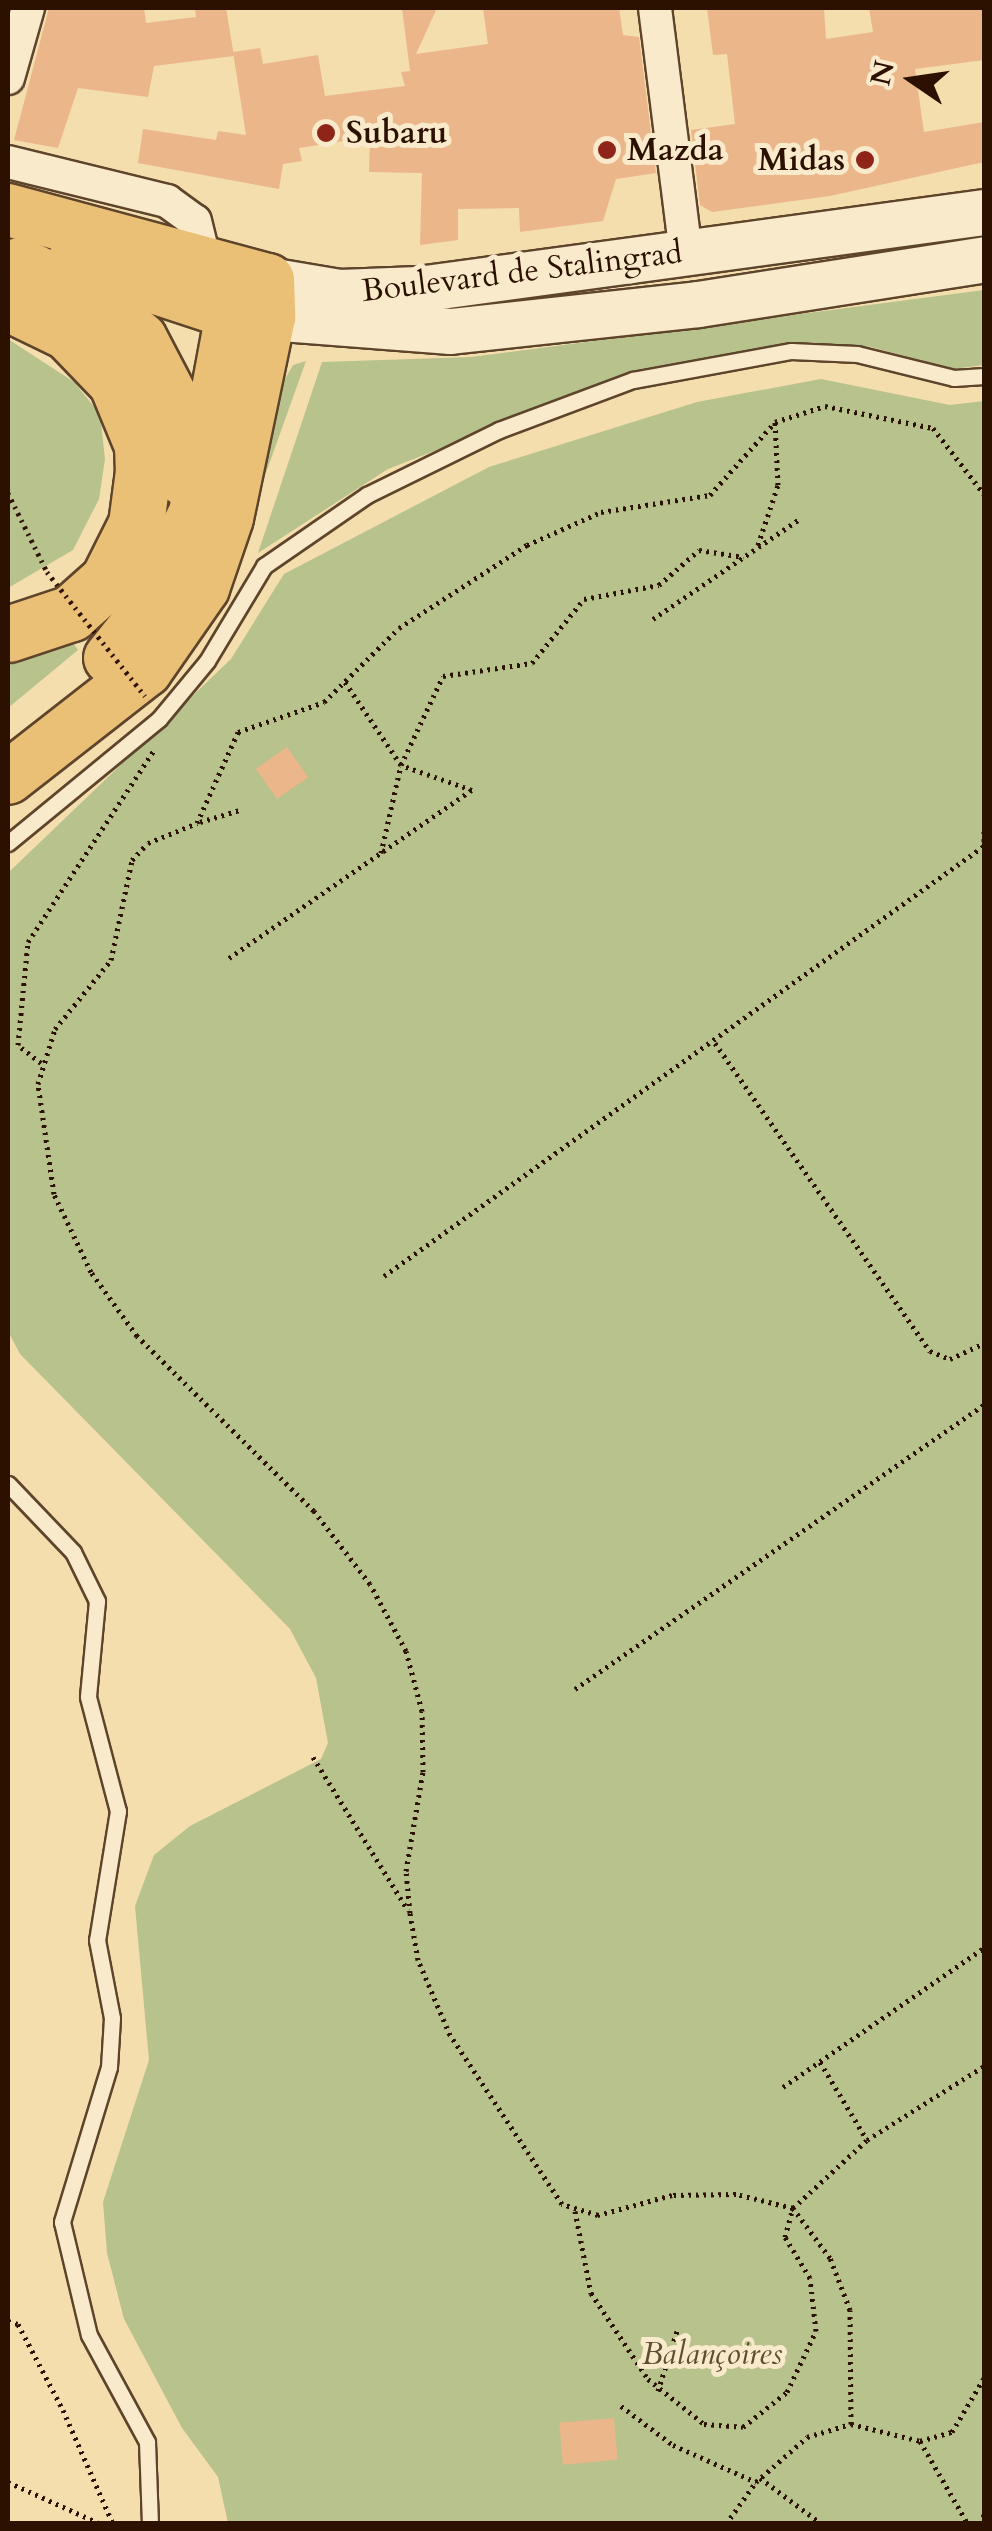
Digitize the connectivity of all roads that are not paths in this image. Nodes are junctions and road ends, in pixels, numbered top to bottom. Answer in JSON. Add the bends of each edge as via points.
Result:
{"nodes":[{"id":1,"x":28,"y":8,"type":"edge"},
{"id":2,"x":656,"y":8,"type":"edge"},
{"id":3,"x":8,"y":78,"type":"edge"},
{"id":4,"x":8,"y":162,"type":"edge"},
{"id":5,"x":8,"y":210,"type":"edge"},
{"id":6,"x":984,"y":212,"type":"edge"},
{"id":7,"x":686,"y":253,"type":"junction"},
{"id":8,"x":984,"y":259,"type":"edge"},
{"id":9,"x":19,"y":265,"type":"edge"},
{"id":10,"x":244,"y":289,"type":"junction"},
{"id":11,"x":984,"y":376,"type":"edge"},
{"id":12,"x":180,"y":536,"type":"junction"},
{"id":13,"x":8,"y":634,"type":"edge"},
{"id":14,"x":8,"y":737,"type":"edge"},
{"id":15,"x":8,"y":778,"type":"edge"},
{"id":16,"x":8,"y":843,"type":"edge"},
{"id":17,"x":8,"y":1484,"type":"edge"},
{"id":18,"x":150,"y":2524,"type":"edge"}],
"edges":[{"from":1,"to":3,"type":"street"},
{"from":2,"to":7,"type":"street"},
{"from":4,"to":10,"type":"street","via":[[167,201],[195,220]]},
{"from":5,"to":10,"type":"main road","name":"Boulevard de Stalingrad"},
{"from":6,"to":7,"type":"main road","name":"Boulevard de Stalingrad"},
{"from":7,"to":10,"type":"main road","name":"Boulevard de Stalingrad","via":[[383,292]]},
{"from":8,"to":10,"type":"main road","name":"Boulevard de Stalingrad","via":[[463,330]]},
{"from":9,"to":10,"type":"main road","name":"Boulevard de Stalingrad"},
{"from":9,"to":12,"type":"main road","via":[[120,318],[159,364],[186,458]]},
{"from":9,"to":13,"type":"highway","via":[[68,332],[116,382],[144,471],[136,524],[108,580],[71,614]]},
{"from":10,"to":12,"type":"main road","via":[[196,513]]},
{"from":10,"to":15,"type":"main road","via":[[227,518],[203,588],[146,670]]},
{"from":11,"to":16,"type":"lane","via":[[954,378],[844,353],[756,356],[634,380],[498,430],[367,496],[264,566],[207,661],[160,719]]},
{"from":12,"to":14,"type":"main road","via":[[127,638],[69,696]]},
{"from":17,"to":18,"type":"lane","via":[[73,1552],[98,1601],[88,1697],[118,1811],[97,1940],[112,2018],[109,2067],[62,2222],[89,2335],[148,2442]]}]}
